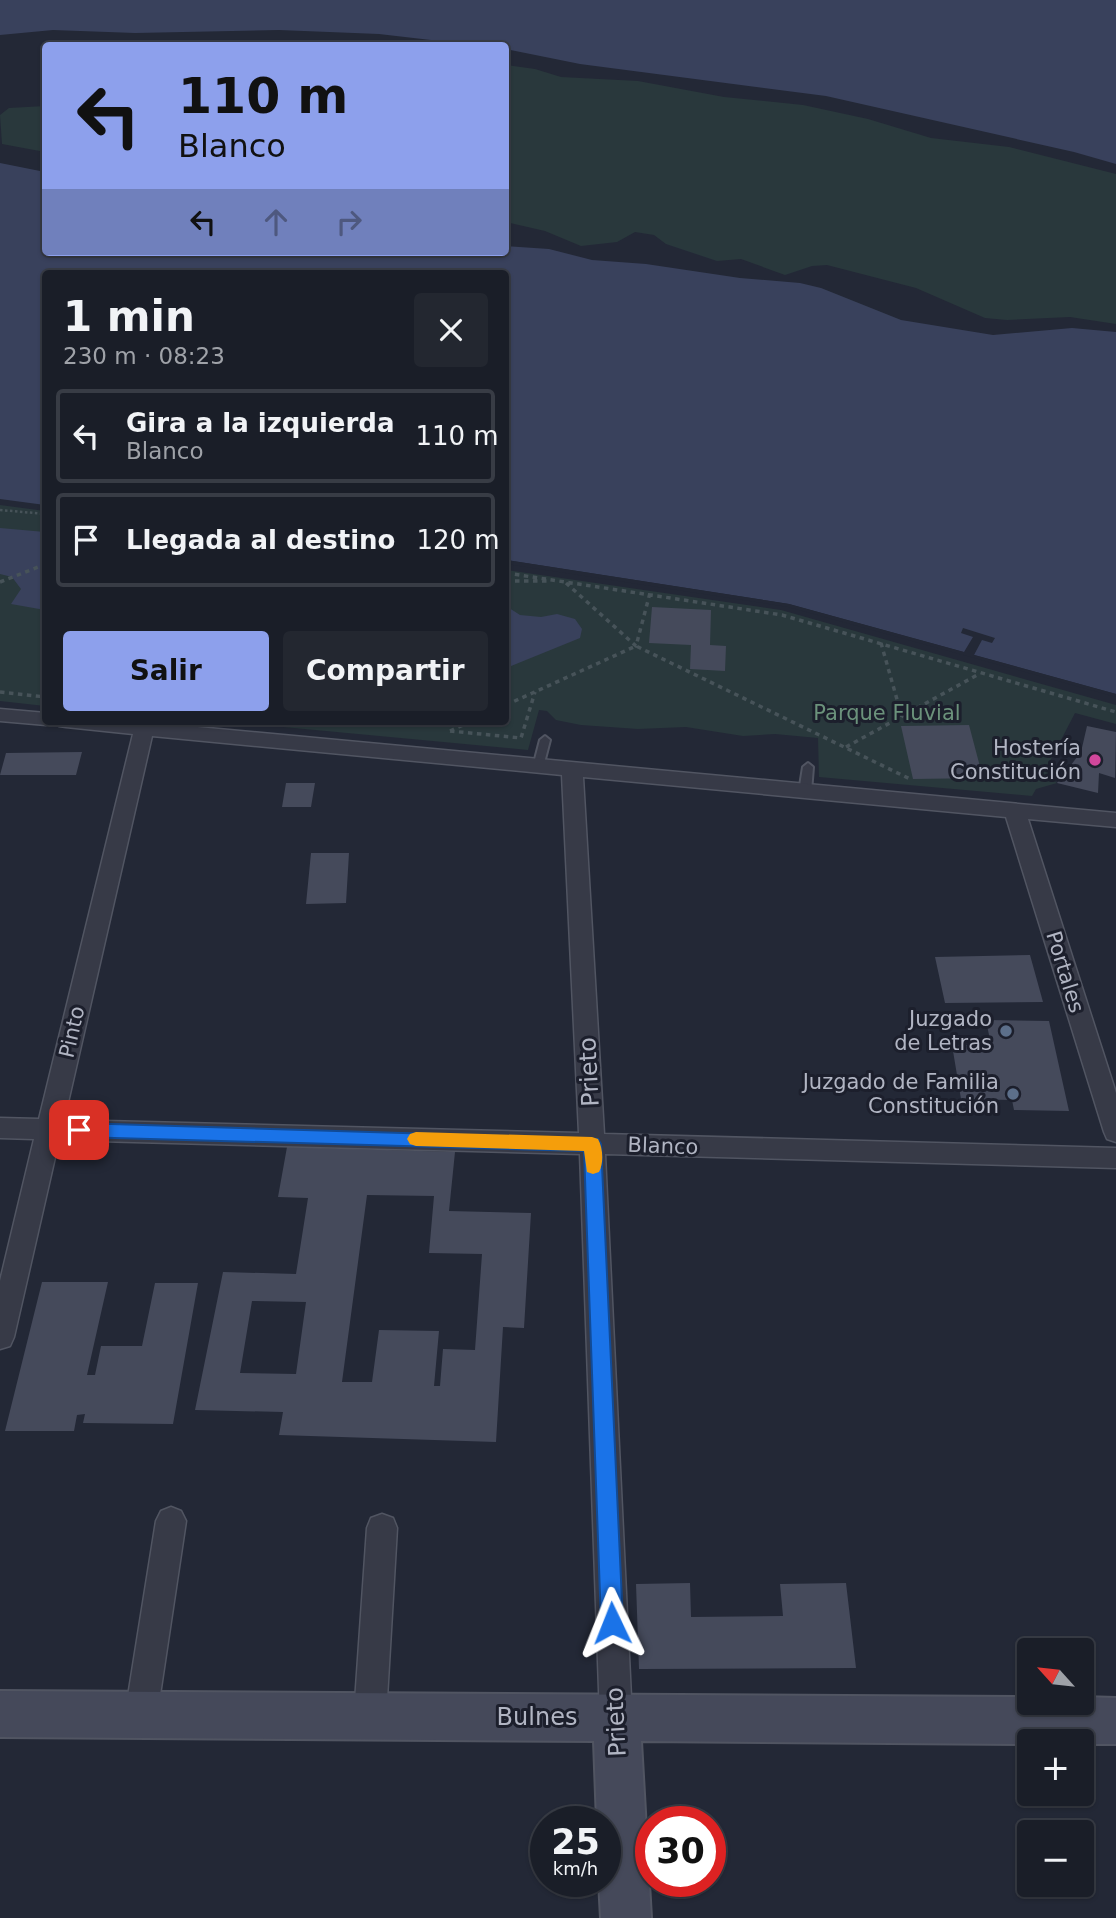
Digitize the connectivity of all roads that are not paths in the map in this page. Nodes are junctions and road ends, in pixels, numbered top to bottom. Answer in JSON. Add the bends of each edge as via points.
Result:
{"nodes":[{"id":1,"x":0,"y":715,"type":"edge"},
{"id":2,"x":42,"y":719,"type":"edge"},
{"id":3,"x":111,"y":725,"type":"edge"},
{"id":4,"x":144,"y":728,"type":"junction"},
{"id":5,"x":545,"y":740,"type":"dead end"},
{"id":6,"x":538,"y":767,"type":"junction"},
{"id":7,"x":808,"y":767,"type":"dead end"},
{"id":8,"x":572,"y":771,"type":"junction"},
{"id":9,"x":805,"y":792,"type":"junction"},
{"id":10,"x":1015,"y":811,"type":"junction"},
{"id":11,"x":1116,"y":820,"type":"edge"},
{"id":12,"x":0,"y":1128,"type":"edge"},
{"id":13,"x":49,"y":1129,"type":"junction"},
{"id":14,"x":1116,"y":1132,"type":"edge"},
{"id":15,"x":592,"y":1144,"type":"junction"},
{"id":16,"x":1116,"y":1158,"type":"edge"},
{"id":17,"x":0,"y":1337,"type":"edge"},
{"id":18,"x":171,"y":1521,"type":"dead end"},
{"id":19,"x":382,"y":1528,"type":"dead end"},
{"id":20,"x":0,"y":1714,"type":"edge"},
{"id":21,"x":141,"y":1715,"type":"junction"},
{"id":22,"x":370,"y":1716,"type":"junction"},
{"id":23,"x":616,"y":1718,"type":"junction"},
{"id":24,"x":1116,"y":1721,"type":"edge"},
{"id":25,"x":626,"y":1918,"type":"edge"}],
"edges":[{"from":1,"to":2,"type":"street"},
{"from":3,"to":4,"type":"street"},
{"from":4,"to":6,"type":"street"},
{"from":4,"to":13,"type":"street","name":"Pinto"},
{"from":5,"to":6,"type":"lane"},
{"from":6,"to":8,"type":"street"},
{"from":7,"to":9,"type":"lane"},
{"from":8,"to":9,"type":"street"},
{"from":8,"to":15,"type":"street","name":"Prieto"},
{"from":9,"to":10,"type":"street"},
{"from":10,"to":11,"type":"street"},
{"from":10,"to":14,"type":"street","name":"Portales"},
{"from":12,"to":13,"type":"street","name":"Blanco"},
{"from":13,"to":15,"type":"street","name":"Blanco"},
{"from":13,"to":17,"type":"street","name":"Pinto"},
{"from":15,"to":16,"type":"street","name":"Blanco"},
{"from":15,"to":23,"type":"street","name":"Prieto"},
{"from":18,"to":21,"type":"street"},
{"from":19,"to":22,"type":"street"},
{"from":20,"to":21,"type":"street","name":"Bulnes"},
{"from":21,"to":22,"type":"street","name":"Bulnes"},
{"from":22,"to":23,"type":"street","name":"Bulnes"},
{"from":23,"to":24,"type":"street","name":"Bulnes"},
{"from":23,"to":25,"type":"street","name":"Prieto"}]}
